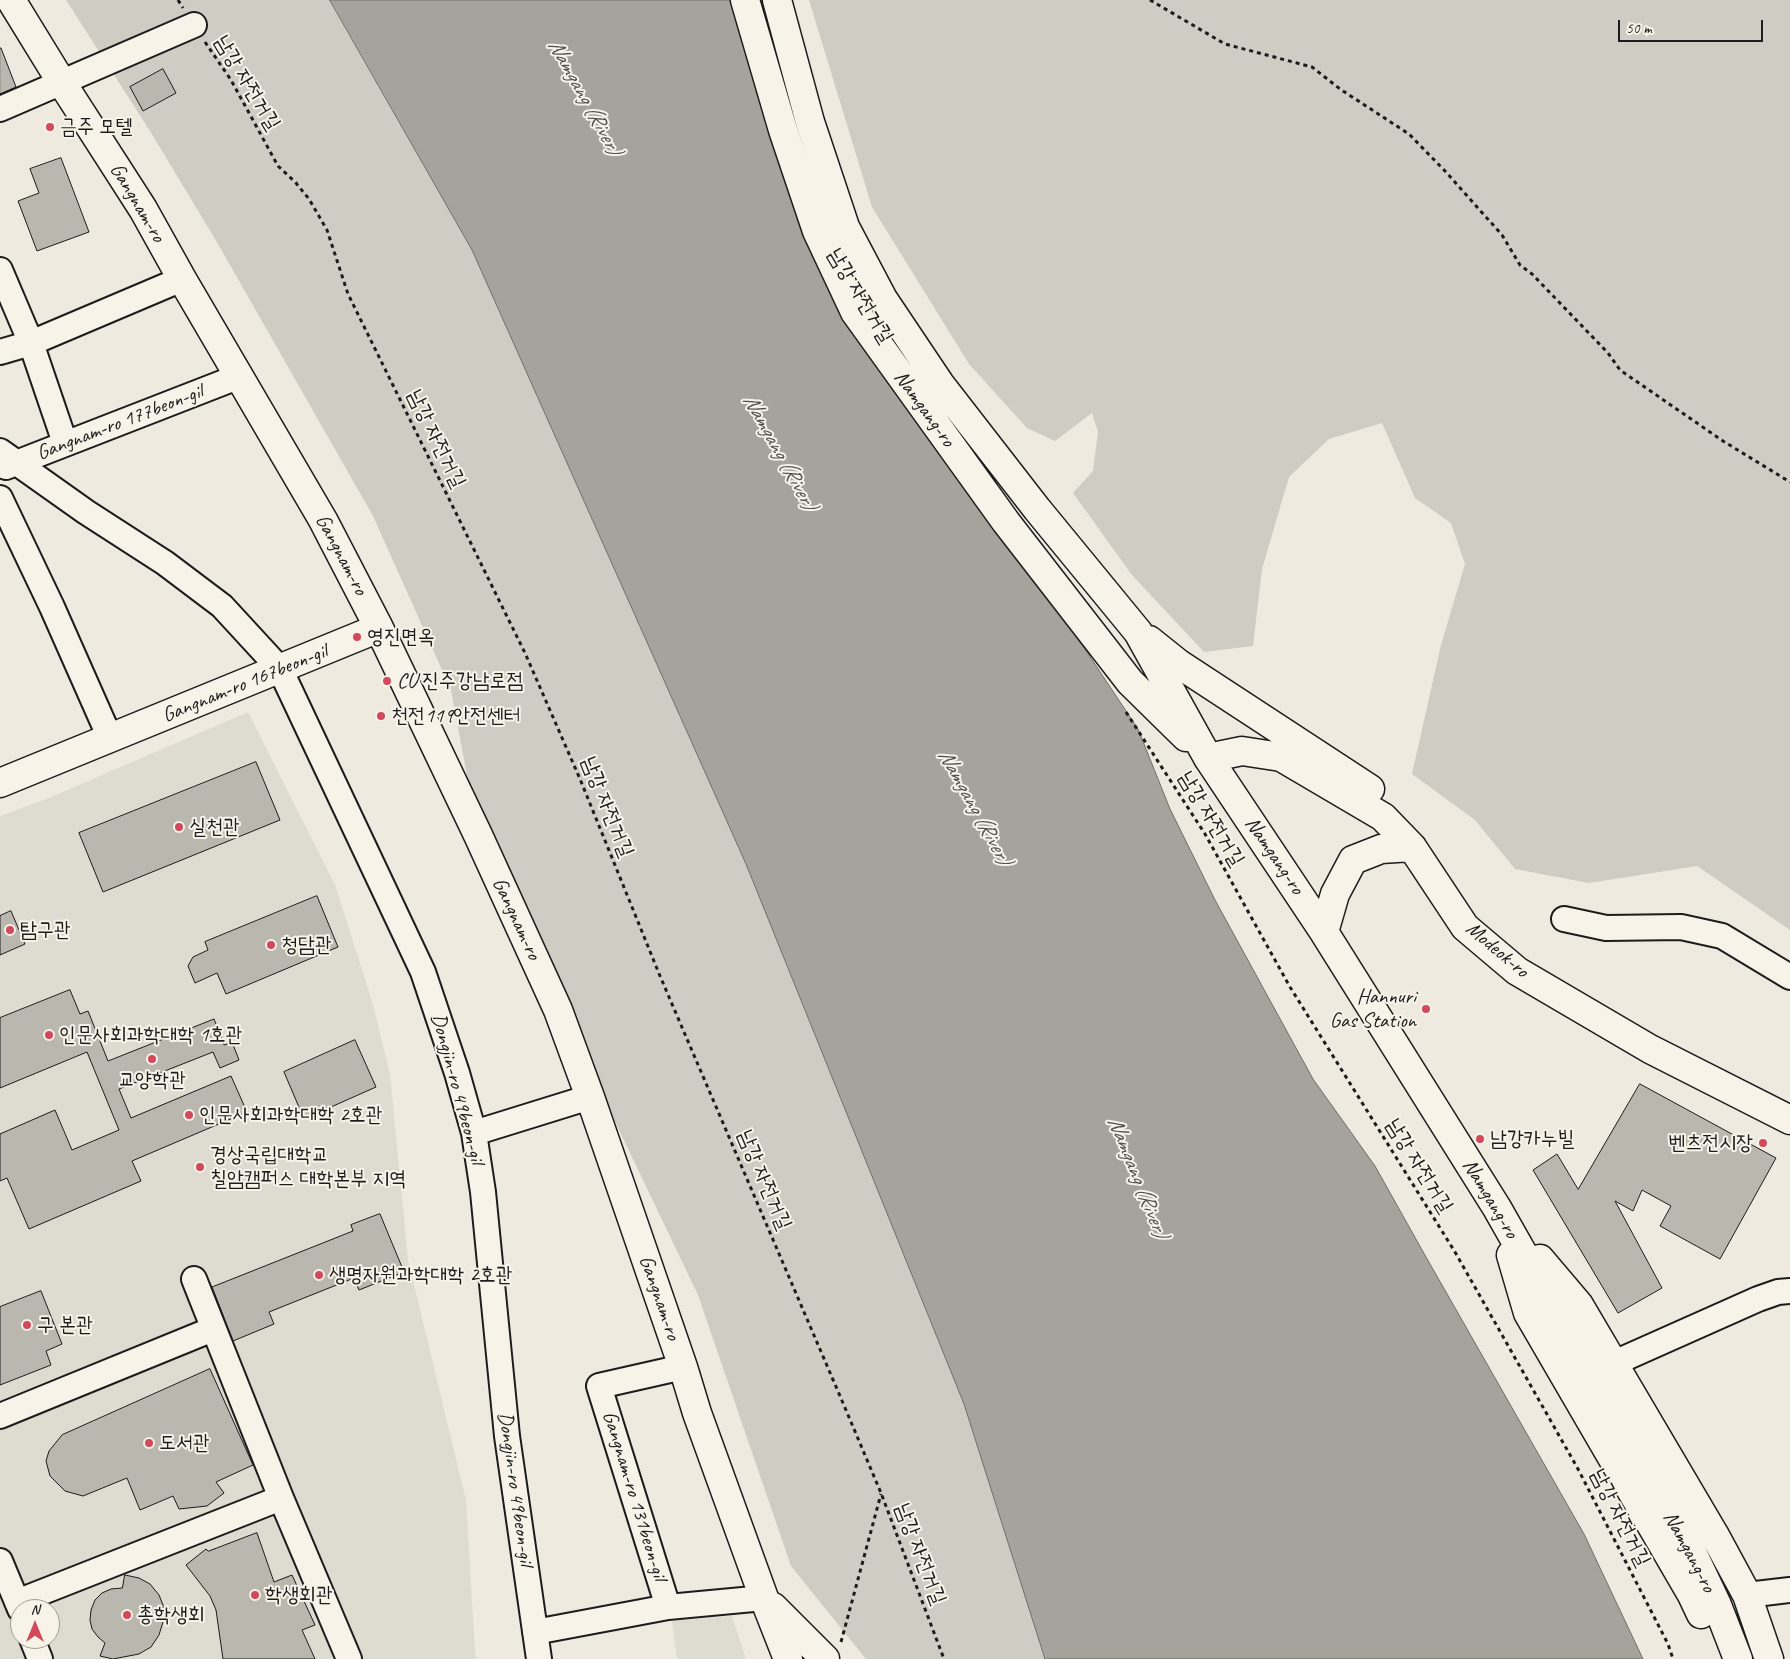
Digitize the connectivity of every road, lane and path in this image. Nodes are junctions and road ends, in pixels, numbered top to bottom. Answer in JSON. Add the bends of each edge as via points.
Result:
{"nodes":[{"id":1,"x":11,"y":0,"type":"edge"},
{"id":2,"x":178,"y":0,"type":"edge"},
{"id":3,"x":745,"y":0,"type":"edge"},
{"id":4,"x":777,"y":0,"type":"edge"},
{"id":5,"x":1150,"y":0,"type":"edge"},
{"id":6,"x":194,"y":25,"type":"junction"},
{"id":7,"x":62,"y":83,"type":"junction"},
{"id":8,"x":0,"y":109,"type":"edge"},
{"id":9,"x":0,"y":270,"type":"edge"},
{"id":10,"x":182,"y":279,"type":"junction"},
{"id":11,"x":31,"y":343,"type":"junction"},
{"id":12,"x":0,"y":352,"type":"edge"},
{"id":13,"x":240,"y":376,"type":"junction"},
{"id":14,"x":65,"y":443,"type":"junction"},
{"id":15,"x":6,"y":461,"type":"edge"},
{"id":16,"x":1790,"y":482,"type":"edge"},
{"id":17,"x":0,"y":498,"type":"edge"},
{"id":18,"x":379,"y":628,"type":"junction"},
{"id":19,"x":1138,"y":632,"type":"junction"},
{"id":20,"x":280,"y":669,"type":"junction"},
{"id":21,"x":1123,"y":708,"type":"dead end"},
{"id":22,"x":110,"y":738,"type":"junction"},
{"id":23,"x":1208,"y":758,"type":"junction"},
{"id":24,"x":0,"y":783,"type":"edge"},
{"id":25,"x":1412,"y":847,"type":"junction"},
{"id":26,"x":1564,"y":919,"type":"dead end"},
{"id":27,"x":1324,"y":932,"type":"junction"},
{"id":28,"x":1790,"y":977,"type":"edge"},
{"id":29,"x":590,"y":1097,"type":"junction"},
{"id":30,"x":1790,"y":1120,"type":"edge"},
{"id":31,"x":474,"y":1133,"type":"junction"},
{"id":32,"x":1497,"y":1208,"type":"junction"},
{"id":33,"x":194,"y":1280,"type":"dead end"},
{"id":34,"x":1790,"y":1291,"type":"edge"},
{"id":35,"x":213,"y":1329,"type":"junction"},
{"id":36,"x":1612,"y":1364,"type":"junction"},
{"id":37,"x":683,"y":1367,"type":"junction"},
{"id":38,"x":0,"y":1416,"type":"edge"},
{"id":39,"x":881,"y":1493,"type":"junction"},
{"id":40,"x":282,"y":1498,"type":"junction"},
{"id":41,"x":0,"y":1561,"type":"edge"},
{"id":42,"x":1790,"y":1590,"type":"edge"},
{"id":43,"x":1747,"y":1595,"type":"junction"},
{"id":44,"x":12,"y":1598,"type":"edge"},
{"id":45,"x":764,"y":1598,"type":"junction"},
{"id":46,"x":668,"y":1607,"type":"junction"},
{"id":47,"x":535,"y":1632,"type":"junction"},
{"id":48,"x":832,"y":1654,"type":"edge"},
{"id":49,"x":349,"y":1659,"type":"edge"},
{"id":50,"x":539,"y":1659,"type":"edge"},
{"id":51,"x":788,"y":1659,"type":"edge"},
{"id":52,"x":944,"y":1659,"type":"edge"},
{"id":53,"x":1673,"y":1659,"type":"edge"},
{"id":54,"x":1721,"y":1659,"type":"edge"},
{"id":55,"x":1738,"y":1659,"type":"edge"},
{"id":56,"x":1769,"y":1659,"type":"edge"}],
"edges":[{"from":1,"to":7,"type":"street","name":"Gangnam-ro"},
{"from":2,"to":6,"type":"path","name":"남강 자전거길"},
{"from":3,"to":23,"type":"street","name":"Namgang-ro","via":[[783,130],[817,230],[855,312],[1006,522],[1130,682]]},
{"from":4,"to":19,"type":"street","name":"Namgang-ro","via":[[810,122],[845,227],[883,299],[940,384]]},
{"from":5,"to":16,"type":"path","via":[[1225,44],[1312,67],[1409,134],[1502,235],[1520,265],[1608,353],[1620,370],[1723,441]]},
{"from":6,"to":7,"type":"street"},
{"from":6,"to":39,"type":"path","name":"남강 자전거길","via":[[231,80],[278,166],[309,199],[327,230],[348,294],[521,644]]},
{"from":7,"to":8,"type":"street"},
{"from":7,"to":10,"type":"street","name":"Gangnam-ro","via":[[143,209]]},
{"from":9,"to":11,"type":"street"},
{"from":10,"to":11,"type":"street"},
{"from":10,"to":13,"type":"street","name":"Gangnam-ro"},
{"from":11,"to":12,"type":"street"},
{"from":11,"to":14,"type":"street"},
{"from":13,"to":14,"type":"street","name":"Gangnam-ro 177beon-gil"},
{"from":13,"to":18,"type":"street","name":"Gangnam-ro","via":[[323,520]]},
{"from":14,"to":15,"type":"street","name":"Gangnam-ro 177beon-gil"},
{"from":15,"to":20,"type":"street","name":"Dongjin-ro 49beon-gil","via":[[165,563],[222,606]]},
{"from":17,"to":22,"type":"street"},
{"from":18,"to":20,"type":"street","name":"Gangnam-ro 167beon-gil"},
{"from":18,"to":29,"type":"street","name":"Gangnam-ro","via":[[558,1010]]},
{"from":19,"to":23,"type":"street","name":"Namgang-ro"},
{"from":19,"to":25,"type":"street","via":[[1179,664],[1390,802]]},
{"from":20,"to":22,"type":"street","name":"Gangnam-ro 167beon-gil"},
{"from":20,"to":31,"type":"street","name":"Dongjin-ro 49beon-gil","via":[[423,972]]},
{"from":21,"to":53,"type":"path","name":"남강 자전거길","via":[[1205,834],[1290,987],[1455,1252],[1578,1469]]},
{"from":22,"to":24,"type":"street","name":"Gangnam-ro 167beon-gil"},
{"from":23,"to":25,"type":"street","name":"Modeok-ro","via":[[1242,751],[1281,757],[1383,817]]},
{"from":23,"to":27,"type":"street","name":"Namgang-ro"},
{"from":25,"to":27,"type":"street","via":[[1381,849],[1353,860],[1334,894]]},
{"from":25,"to":30,"type":"street","name":"Modeok-ro","via":[[1465,927],[1517,971],[1650,1049]]},
{"from":26,"to":28,"type":"street","via":[[1606,928],[1681,927],[1722,936]]},
{"from":27,"to":32,"type":"street","name":"Namgang-ro"},
{"from":29,"to":31,"type":"street"},
{"from":29,"to":37,"type":"street","name":"Gangnam-ro"},
{"from":31,"to":47,"type":"street","name":"Dongjin-ro 49beon-gil","via":[[483,1192],[507,1436]]},
{"from":32,"to":36,"type":"street","via":[[1579,1305]]},
{"from":32,"to":54,"type":"street","via":[[1528,1313],[1692,1595]]},
{"from":32,"to":55,"type":"street","name":"Namgang-ro","via":[[1690,1550]]},
{"from":33,"to":35,"type":"street"},
{"from":34,"to":36,"type":"street","via":[[1758,1299]]},
{"from":35,"to":38,"type":"street"},
{"from":35,"to":40,"type":"street"},
{"from":36,"to":43,"type":"street"},
{"from":37,"to":45,"type":"street","name":"Gangnam-ro"},
{"from":37,"to":46,"type":"street","name":"Gangnam-ro 131beon-gil","via":[[599,1386]]},
{"from":39,"to":48,"type":"path"},
{"from":39,"to":52,"type":"path","name":"남강 자전거길"},
{"from":40,"to":44,"type":"street"},
{"from":40,"to":49,"type":"street"},
{"from":41,"to":44,"type":"street"},
{"from":42,"to":43,"type":"street"},
{"from":43,"to":56,"type":"street"},
{"from":45,"to":46,"type":"street","name":"Gangnam-ro 131beon-gil"},
{"from":45,"to":48,"type":"street","name":"Gangnam-ro"},
{"from":45,"to":51,"type":"street","name":"Gangnam-ro"},
{"from":46,"to":47,"type":"street","name":"Gangnam-ro 131beon-gil"},
{"from":47,"to":50,"type":"street","name":"Dongjin-ro 49beon-gil"}]}
